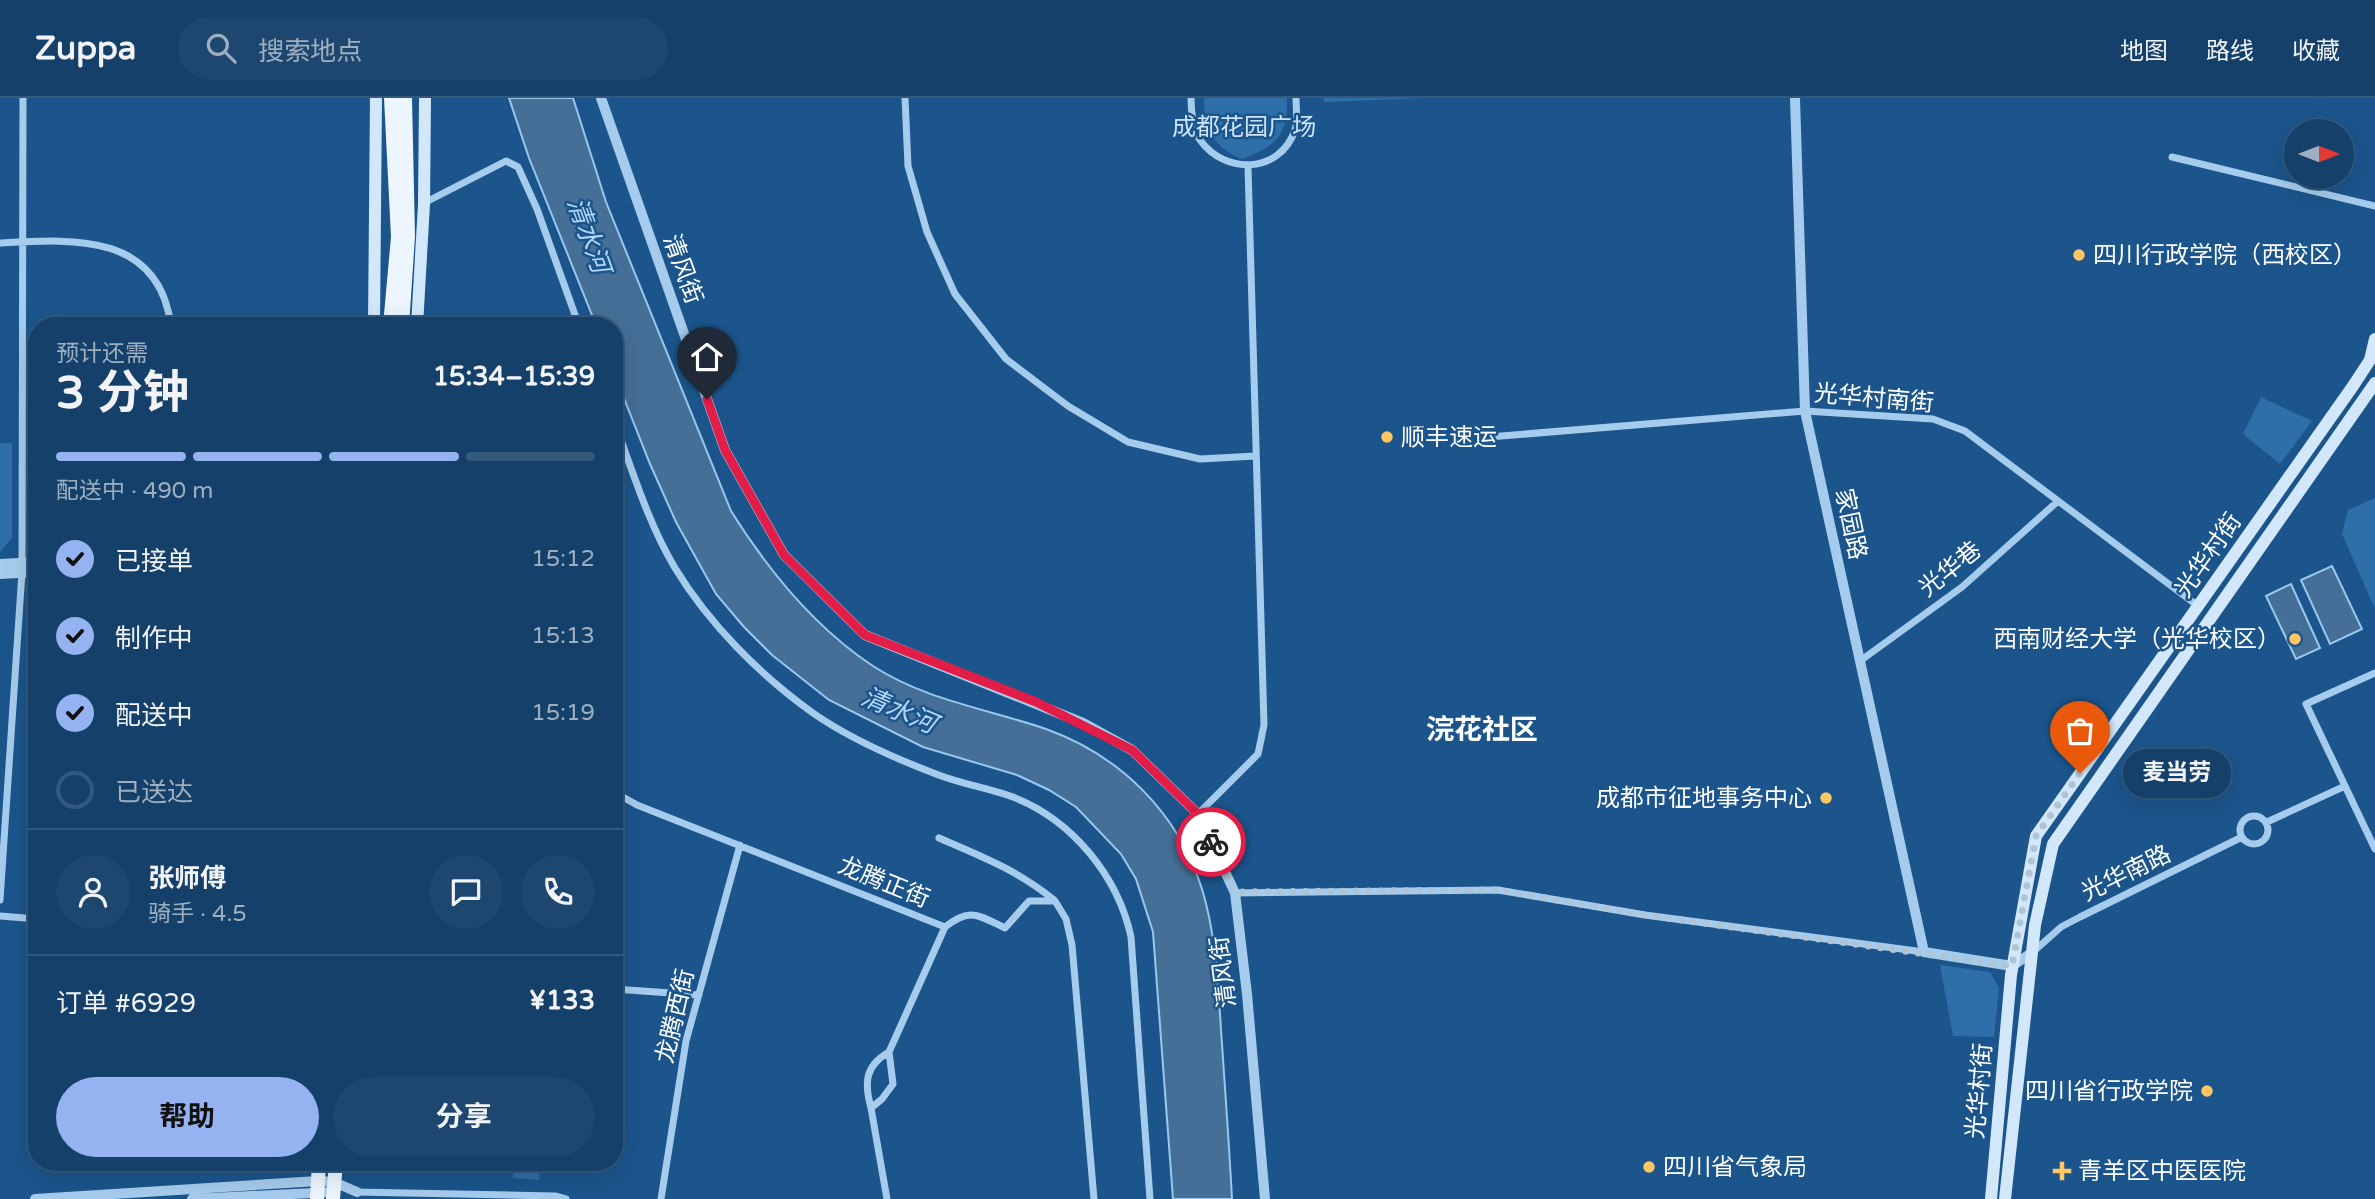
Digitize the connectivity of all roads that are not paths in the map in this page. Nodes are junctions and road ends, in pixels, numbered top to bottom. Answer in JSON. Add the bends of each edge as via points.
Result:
{"nodes":[{"id":1,"x":23,"y":98,"type":"edge"},
{"id":2,"x":376,"y":98,"type":"edge"},
{"id":3,"x":391,"y":98,"type":"edge"},
{"id":4,"x":405,"y":98,"type":"edge"},
{"id":5,"x":425,"y":98,"type":"edge"},
{"id":6,"x":601,"y":98,"type":"edge"},
{"id":7,"x":905,"y":98,"type":"edge"},
{"id":8,"x":1191,"y":98,"type":"edge"},
{"id":9,"x":1296,"y":98,"type":"edge"},
{"id":10,"x":1795,"y":98,"type":"edge"},
{"id":11,"x":2172,"y":157,"type":"dead end"},
{"id":12,"x":1248,"y":167,"type":"junction"},
{"id":13,"x":424,"y":204,"type":"junction"},
{"id":14,"x":2375,"y":206,"type":"edge"},
{"id":15,"x":403,"y":237,"type":"junction"},
{"id":16,"x":23,"y":242,"type":"junction"},
{"id":17,"x":0,"y":243,"type":"edge"},
{"id":18,"x":168,"y":317,"type":"edge"},
{"id":19,"x":374,"y":317,"type":"edge"},
{"id":20,"x":391,"y":317,"type":"edge"},
{"id":21,"x":402,"y":317,"type":"edge"},
{"id":22,"x":417,"y":317,"type":"edge"},
{"id":23,"x":576,"y":317,"type":"edge"},
{"id":24,"x":2375,"y":339,"type":"edge"},
{"id":25,"x":2375,"y":383,"type":"edge"},
{"id":26,"x":1805,"y":411,"type":"junction"},
{"id":27,"x":1489,"y":437,"type":"dead end"},
{"id":28,"x":623,"y":445,"type":"edge"},
{"id":29,"x":1256,"y":456,"type":"junction"},
{"id":30,"x":2058,"y":501,"type":"junction"},
{"id":31,"x":0,"y":564,"type":"edge"},
{"id":32,"x":28,"y":566,"type":"edge"},
{"id":33,"x":22,"y":568,"type":"junction"},
{"id":34,"x":28,"y":570,"type":"edge"},
{"id":35,"x":0,"y":574,"type":"edge"},
{"id":36,"x":2198,"y":606,"type":"junction"},
{"id":37,"x":1860,"y":661,"type":"junction"},
{"id":38,"x":2375,"y":673,"type":"edge"},
{"id":39,"x":2345,"y":786,"type":"junction"},
{"id":40,"x":623,"y":797,"type":"edge"},
{"id":41,"x":1198,"y":814,"type":"junction"},
{"id":42,"x":2267,"y":822,"type":"junction"},
{"id":43,"x":2242,"y":836,"type":"junction"},
{"id":44,"x":939,"y":838,"type":"dead end"},
{"id":45,"x":740,"y":845,"type":"junction"},
{"id":46,"x":2375,"y":849,"type":"edge"},
{"id":47,"x":1030,"y":879,"type":"junction"},
{"id":48,"x":1235,"y":892,"type":"junction"},
{"id":49,"x":0,"y":900,"type":"edge"},
{"id":50,"x":1029,"y":901,"type":"junction"},
{"id":51,"x":1055,"y":901,"type":"junction"},
{"id":52,"x":0,"y":916,"type":"edge"},
{"id":53,"x":28,"y":918,"type":"edge"},
{"id":54,"x":945,"y":927,"type":"junction"},
{"id":55,"x":1924,"y":952,"type":"junction"},
{"id":56,"x":2033,"y":952,"type":"junction"},
{"id":57,"x":2012,"y":966,"type":"junction"},
{"id":58,"x":623,"y":990,"type":"edge"},
{"id":59,"x":699,"y":995,"type":"junction"},
{"id":60,"x":889,"y":1052,"type":"junction"},
{"id":61,"x":871,"y":1108,"type":"junction"},
{"id":62,"x":318,"y":1171,"type":"edge"},
{"id":63,"x":335,"y":1171,"type":"edge"},
{"id":64,"x":317,"y":1190,"type":"edge"},
{"id":65,"x":334,"y":1191,"type":"edge"},
{"id":66,"x":357,"y":1192,"type":"joint"},
{"id":67,"x":36,"y":1199,"type":"edge"},
{"id":68,"x":192,"y":1199,"type":"edge"},
{"id":69,"x":566,"y":1199,"type":"edge"},
{"id":70,"x":661,"y":1199,"type":"edge"},
{"id":71,"x":887,"y":1199,"type":"edge"},
{"id":72,"x":1094,"y":1199,"type":"edge"},
{"id":73,"x":1150,"y":1199,"type":"edge"},
{"id":74,"x":1265,"y":1199,"type":"edge"},
{"id":75,"x":1991,"y":1199,"type":"edge"},
{"id":76,"x":2005,"y":1199,"type":"edge"}],
"edges":[{"from":1,"to":16,"type":"street"},
{"from":2,"to":19,"type":"main road"},
{"from":3,"to":15,"type":"main road"},
{"from":4,"to":15,"type":"main road"},
{"from":5,"to":13,"type":"main road"},
{"from":6,"to":41,"type":"street","name":"清风街","via":[[725,450],[784,555],[865,635],[1083,723],[1132,750]]},
{"from":7,"to":29,"type":"street","via":[[908,166],[927,232],[955,294],[1006,359],[1068,406],[1128,442],[1200,459]]},
{"from":8,"to":12,"type":"street","via":[[1199,139],[1223,161]]},
{"from":9,"to":12,"type":"street","via":[[1295,131],[1276,158]]},
{"from":10,"to":26,"type":"street","name":"家园路"},
{"from":11,"to":14,"type":"street"},
{"from":12,"to":29,"type":"street"},
{"from":13,"to":22,"type":"main road"},
{"from":13,"to":23,"type":"street","via":[[506,161],[518,167]]},
{"from":15,"to":20,"type":"main road"},
{"from":15,"to":21,"type":"main road"},
{"from":16,"to":17,"type":"street"},
{"from":16,"to":18,"type":"street","via":[[84,240],[125,253],[154,279],[165,297]]},
{"from":16,"to":33,"type":"street"},
{"from":24,"to":36,"type":"main road","name":"光华村街","via":[[2370,360],[2353,386]]},
{"from":25,"to":56,"type":"main road","name":"光华村街","via":[[2053,844]]},
{"from":26,"to":27,"type":"street","name":"光华村南街"},
{"from":26,"to":30,"type":"street","name":"光华村南街","via":[[1933,419],[1965,431]]},
{"from":26,"to":37,"type":"street","name":"家园路"},
{"from":28,"to":73,"type":"street","via":[[674,566],[699,604],[776,682],[814,713],[859,740],[939,775],[1038,809],[1103,870],[1121,902],[1131,937]]},
{"from":29,"to":41,"type":"street","via":[[1262,740],[1258,754]]},
{"from":30,"to":36,"type":"street","name":"光华村南街"},
{"from":30,"to":37,"type":"street","name":"光华巷","via":[[1962,587]]},
{"from":31,"to":33,"type":"street"},
{"from":32,"to":33,"type":"street"},
{"from":33,"to":34,"type":"street"},
{"from":33,"to":35,"type":"street"},
{"from":33,"to":49,"type":"street"},
{"from":36,"to":57,"type":"main road","name":"光华村街","via":[[2036,836]]},
{"from":37,"to":55,"type":"street","name":"家园路"},
{"from":38,"to":39,"type":"street","via":[[2306,704]]},
{"from":39,"to":42,"type":"street"},
{"from":39,"to":46,"type":"street"},
{"from":40,"to":45,"type":"street","name":"龙腾正街"},
{"from":41,"to":48,"type":"street","name":"清风街"},
{"from":42,"to":43,"type":"street","via":[[2250,816],[2240,827]]},
{"from":42,"to":43,"type":"street","via":[[2269,832],[2261,843],[2252,844]]},
{"from":43,"to":56,"type":"street","name":"光华南路","via":[[2080,917]]},
{"from":44,"to":47,"type":"street"},
{"from":45,"to":54,"type":"street","name":"龙腾正街"},
{"from":45,"to":59,"type":"street","name":"龙腾西街"},
{"from":47,"to":50,"type":"street","via":[[1033,892]]},
{"from":47,"to":51,"type":"street"},
{"from":48,"to":55,"type":"street","via":[[1498,890],[1645,915]]},
{"from":48,"to":74,"type":"street","name":"清风街"},
{"from":50,"to":51,"type":"street"},
{"from":50,"to":54,"type":"street","via":[[1005,928],[972,914]]},
{"from":51,"to":72,"type":"street","via":[[1066,919],[1072,945]]},
{"from":52,"to":53,"type":"street"},
{"from":54,"to":60,"type":"street","name":"龙腾正街"},
{"from":55,"to":57,"type":"street"},
{"from":56,"to":57,"type":"street"},
{"from":56,"to":76,"type":"main road","name":"光华村街"},
{"from":57,"to":75,"type":"main road","name":"光华村街"},
{"from":58,"to":59,"type":"street"},
{"from":59,"to":70,"type":"street","name":"龙腾西街","via":[[686,1041]]},
{"from":60,"to":61,"type":"street","name":"龙腾正街","via":[[893,1084]]},
{"from":60,"to":61,"type":"street","via":[[875,1061],[866,1076]]},
{"from":61,"to":71,"type":"street"},
{"from":62,"to":64,"type":"main road"},
{"from":63,"to":65,"type":"main road"},
{"from":64,"to":65,"type":"street"},
{"from":64,"to":67,"type":"street"},
{"from":64,"to":68,"type":"street"},
{"from":65,"to":66,"type":"street"},
{"from":66,"to":69,"type":"street"}]}
